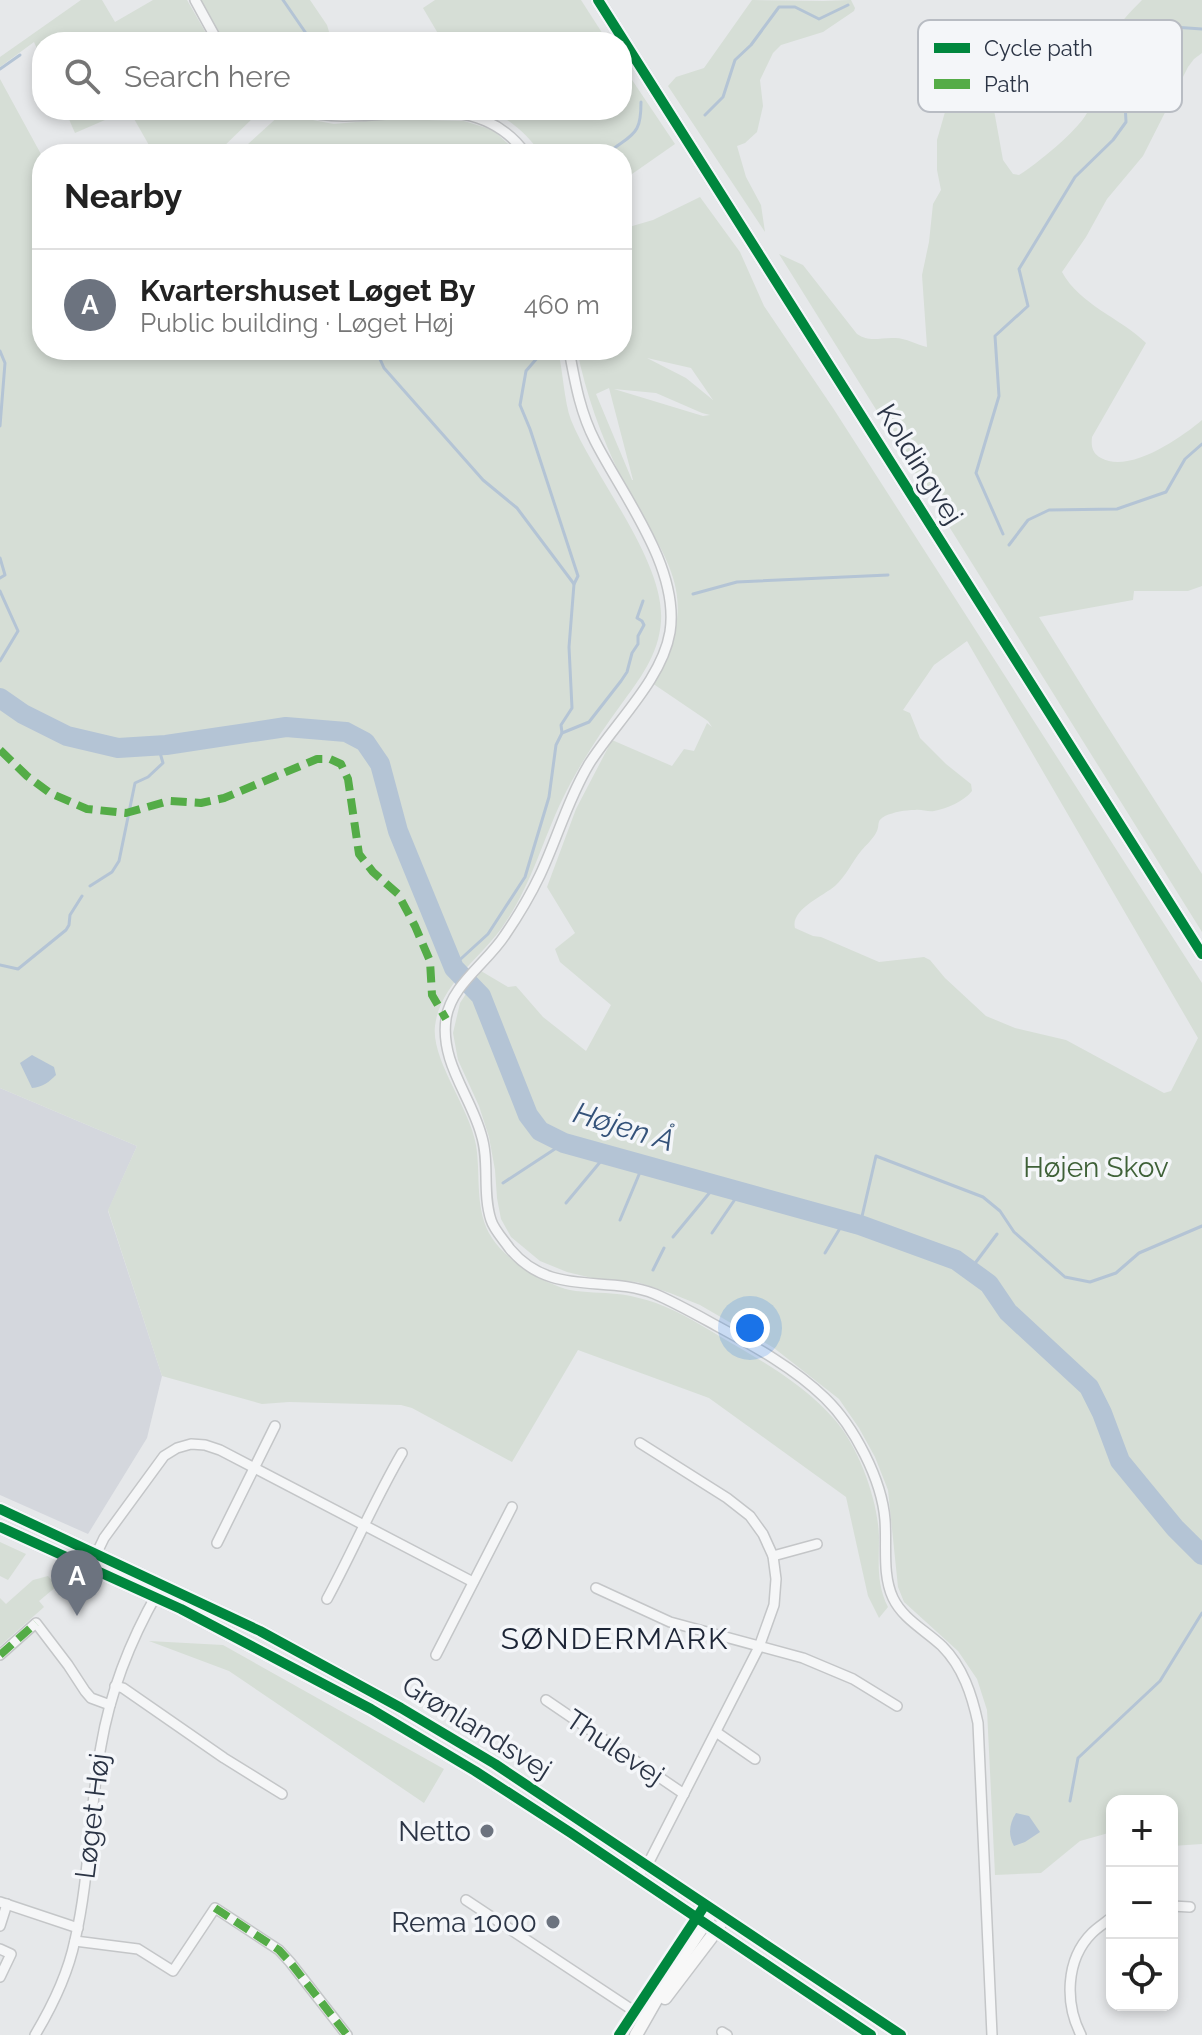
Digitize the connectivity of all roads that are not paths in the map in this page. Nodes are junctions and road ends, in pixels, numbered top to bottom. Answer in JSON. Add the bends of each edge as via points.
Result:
{"nodes":[{"id":1,"x":195,"y":0,"type":"edge"},
{"id":2,"x":598,"y":0,"type":"edge"},
{"id":3,"x":213,"y":32,"type":"edge"},
{"id":4,"x":618,"y":32,"type":"edge"},
{"id":5,"x":632,"y":54,"type":"edge"},
{"id":6,"x":482,"y":120,"type":"edge"},
{"id":7,"x":516,"y":144,"type":"edge"},
{"id":8,"x":571,"y":360,"type":"edge"},
{"id":9,"x":1202,"y":954,"type":"edge"},
{"id":10,"x":275,"y":1426,"type":"dead end"},
{"id":11,"x":640,"y":1443,"type":"dead end"},
{"id":12,"x":402,"y":1453,"type":"dead end"},
{"id":13,"x":254,"y":1467,"type":"junction"},
{"id":14,"x":512,"y":1507,"type":"dead end"},
{"id":15,"x":0,"y":1509,"type":"edge"},
{"id":16,"x":364,"y":1524,"type":"junction"},
{"id":17,"x":0,"y":1527,"type":"edge"},
{"id":18,"x":217,"y":1543,"type":"dead end"},
{"id":19,"x":817,"y":1544,"type":"dead end"},
{"id":20,"x":96,"y":1552,"type":"junction"},
{"id":21,"x":773,"y":1556,"type":"junction"},
{"id":22,"x":90,"y":1567,"type":"junction"},
{"id":23,"x":473,"y":1582,"type":"junction"},
{"id":24,"x":162,"y":1584,"type":"junction"},
{"id":25,"x":596,"y":1588,"type":"dead end"},
{"id":26,"x":155,"y":1597,"type":"junction"},
{"id":27,"x":327,"y":1599,"type":"dead end"},
{"id":28,"x":759,"y":1647,"type":"junction"},
{"id":29,"x":0,"y":1655,"type":"edge"},
{"id":30,"x":436,"y":1655,"type":"dead end"},
{"id":31,"x":115,"y":1686,"type":"junction"},
{"id":32,"x":546,"y":1700,"type":"dead end"},
{"id":33,"x":110,"y":1705,"type":"junction"},
{"id":34,"x":897,"y":1706,"type":"dead end"},
{"id":35,"x":716,"y":1732,"type":"junction"},
{"id":36,"x":755,"y":1759,"type":"dead end"},
{"id":37,"x":282,"y":1794,"type":"dead end"},
{"id":38,"x":684,"y":1794,"type":"junction"},
{"id":39,"x":646,"y":1864,"type":"junction"},
{"id":40,"x":637,"y":1877,"type":"junction"},
{"id":41,"x":466,"y":1900,"type":"dead end"},
{"id":42,"x":4,"y":1903,"type":"edge"},
{"id":43,"x":1178,"y":1906,"type":"edge"},
{"id":44,"x":1190,"y":1907,"type":"dead end"},
{"id":45,"x":713,"y":1911,"type":"junction"},
{"id":46,"x":725,"y":1919,"type":"junction"},
{"id":47,"x":1106,"y":1922,"type":"edge"},
{"id":48,"x":704,"y":1924,"type":"junction"},
{"id":49,"x":0,"y":1926,"type":"edge"},
{"id":50,"x":78,"y":1928,"type":"junction"},
{"id":51,"x":716,"y":1932,"type":"junction"},
{"id":52,"x":75,"y":1941,"type":"junction"},
{"id":53,"x":0,"y":1949,"type":"edge"},
{"id":54,"x":0,"y":1977,"type":"edge"},
{"id":55,"x":647,"y":2017,"type":"junction"},
{"id":56,"x":35,"y":2035,"type":"edge"},
{"id":57,"x":347,"y":2035,"type":"edge"},
{"id":58,"x":636,"y":2035,"type":"edge"},
{"id":59,"x":871,"y":2035,"type":"edge"},
{"id":60,"x":901,"y":2035,"type":"edge"},
{"id":61,"x":992,"y":2035,"type":"edge"},
{"id":62,"x":1081,"y":2035,"type":"edge"}],
"edges":[{"from":1,"to":3,"type":"street"},
{"from":2,"to":4,"type":"street","name":"Koldingvej"},
{"from":5,"to":9,"type":"street","name":"Koldingvej"},
{"from":6,"to":7,"type":"street","via":[[501,128]]},
{"from":8,"to":61,"type":"street","via":[[578,400],[593,438],[665,573],[669,634],[652,676],[571,798],[521,912],[449,1007],[447,1049],[482,1136],[491,1221],[516,1255],[553,1278],[653,1293],[711,1322],[758,1348],[825,1398],[858,1442],[879,1488],[893,1599],[952,1659],[973,1699]]},
{"from":10,"to":13,"type":"street"},
{"from":11,"to":21,"type":"street","name":"Thulevej","via":[[742,1509]]},
{"from":12,"to":16,"type":"street"},
{"from":13,"to":16,"type":"street"},
{"from":13,"to":18,"type":"street"},
{"from":13,"to":20,"type":"street","via":[[205,1445],[177,1448],[164,1456]]},
{"from":14,"to":23,"type":"street"},
{"from":15,"to":20,"type":"street","name":"Grønlandsvej"},
{"from":16,"to":23,"type":"street"},
{"from":16,"to":27,"type":"street"},
{"from":17,"to":22,"type":"street","name":"Grønlandsvej"},
{"from":19,"to":21,"type":"street"},
{"from":20,"to":22,"type":"street"},
{"from":20,"to":24,"type":"street","name":"Grønlandsvej"},
{"from":21,"to":28,"type":"street","name":"Thulevej","via":[[774,1605]]},
{"from":22,"to":26,"type":"street","name":"Grønlandsvej"},
{"from":23,"to":30,"type":"street"},
{"from":24,"to":26,"type":"street","name":"Løget Høj"},
{"from":24,"to":39,"type":"street","name":"Grønlandsvej","via":[[381,1696]]},
{"from":25,"to":28,"type":"street","via":[[670,1622]]},
{"from":26,"to":31,"type":"street","name":"Løget Høj"},
{"from":26,"to":40,"type":"street","name":"Grønlandsvej","via":[[371,1709]]},
{"from":28,"to":34,"type":"street","via":[[803,1658]]},
{"from":28,"to":35,"type":"street","name":"Thulevej"},
{"from":29,"to":33,"type":"street","via":[[36,1623],[91,1698]]},
{"from":31,"to":33,"type":"street","name":"Løget Høj"},
{"from":31,"to":37,"type":"street"},
{"from":32,"to":38,"type":"street","name":"Thulevej"},
{"from":33,"to":50,"type":"street","name":"Løget Høj"},
{"from":35,"to":36,"type":"street"},
{"from":35,"to":38,"type":"street","name":"Thulevej"},
{"from":38,"to":39,"type":"street","name":"Thulevej"},
{"from":39,"to":40,"type":"street","name":"Thulevej"},
{"from":39,"to":45,"type":"street","name":"Grønlandsvej"},
{"from":40,"to":48,"type":"street","name":"Grønlandsvej"},
{"from":41,"to":55,"type":"street"},
{"from":42,"to":49,"type":"street"},
{"from":42,"to":50,"type":"street"},
{"from":43,"to":44,"type":"street"},
{"from":45,"to":46,"type":"street","name":"Grønlandsvej"},
{"from":45,"to":48,"type":"street"},
{"from":46,"to":51,"type":"street"},
{"from":46,"to":60,"type":"street","name":"Grønlandsvej"},
{"from":47,"to":62,"type":"street","via":[[1090,1935],[1072,1974],[1069,1997]]},
{"from":48,"to":51,"type":"street","name":"Grønlandsvej"},
{"from":48,"to":55,"type":"street"},
{"from":50,"to":52,"type":"street","name":"Løget Høj"},
{"from":51,"to":55,"type":"street"},
{"from":51,"to":59,"type":"street","name":"Grønlandsvej"},
{"from":52,"to":56,"type":"street","name":"Løget Høj","via":[[54,2003]]},
{"from":52,"to":57,"type":"street","via":[[138,1949],[173,1971],[215,1908],[279,1950]]},
{"from":53,"to":54,"type":"street","via":[[11,1954]]},
{"from":55,"to":58,"type":"street"}]}
